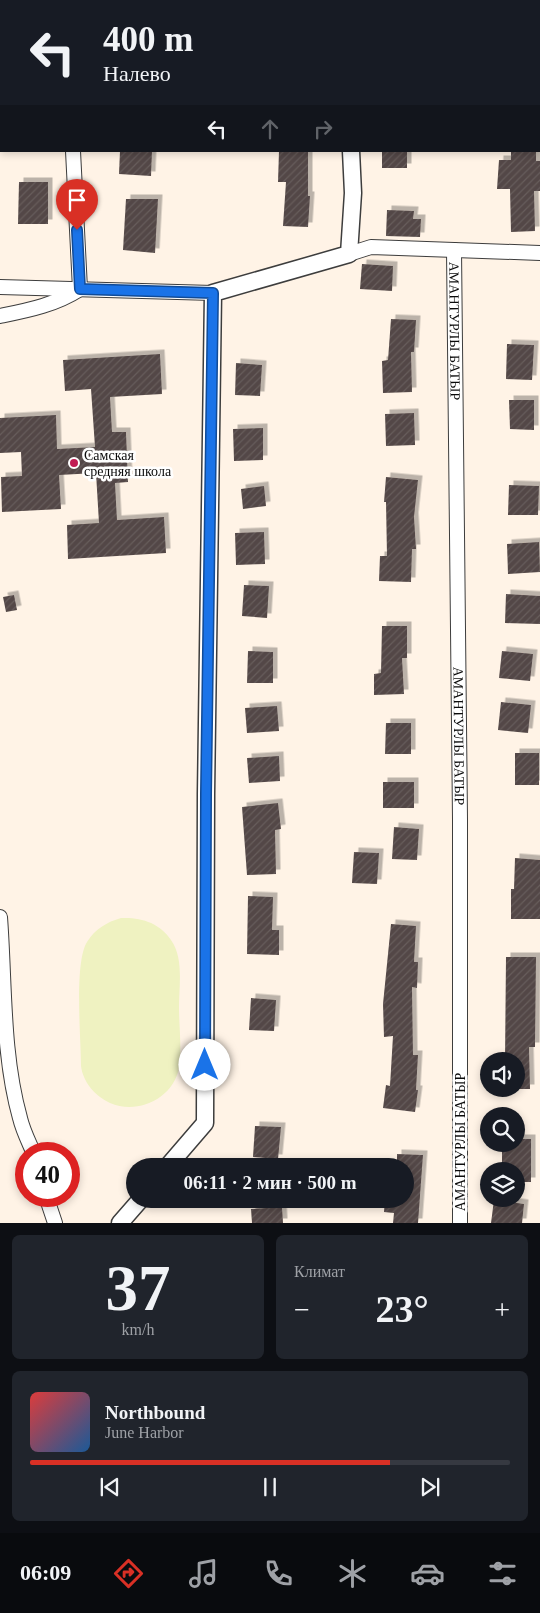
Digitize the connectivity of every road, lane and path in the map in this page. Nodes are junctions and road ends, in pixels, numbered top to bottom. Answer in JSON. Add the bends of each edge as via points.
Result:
{"nodes":[{"id":1,"x":73,"y":152,"type":"edge"},
{"id":2,"x":351,"y":152,"type":"edge"},
{"id":3,"x":454,"y":250,"type":"junction"},
{"id":4,"x":540,"y":253,"type":"edge"},
{"id":5,"x":349,"y":254,"type":"junction"},
{"id":6,"x":0,"y":286,"type":"edge"},
{"id":7,"x":80,"y":289,"type":"junction"},
{"id":8,"x":213,"y":293,"type":"junction"},
{"id":9,"x":0,"y":316,"type":"edge"},
{"id":10,"x":0,"y":917,"type":"edge"},
{"id":11,"x":29,"y":1142,"type":"edge"},
{"id":12,"x":175,"y":1158,"type":"edge"},
{"id":13,"x":50,"y":1207,"type":"edge"},
{"id":14,"x":133,"y":1208,"type":"edge"},
{"id":15,"x":55,"y":1223,"type":"edge"},
{"id":16,"x":120,"y":1223,"type":"edge"},
{"id":17,"x":460,"y":1223,"type":"edge"}],
"edges":[{"from":1,"to":7,"type":"street"},
{"from":2,"to":5,"type":"street","via":[[353,193]]},
{"from":3,"to":4,"type":"street"},
{"from":3,"to":5,"type":"street","via":[[371,247]]},
{"from":3,"to":17,"type":"street","name":"АМАНТУРЛЫ БАТЫР"},
{"from":5,"to":8,"type":"street"},
{"from":6,"to":7,"type":"street"},
{"from":7,"to":8,"type":"street"},
{"from":7,"to":9,"type":"street","via":[[40,308]]},
{"from":8,"to":12,"type":"street","via":[[205,1123]]},
{"from":10,"to":11,"type":"street","via":[[8,1049],[20,1119]]},
{"from":13,"to":15,"type":"street"},
{"from":14,"to":16,"type":"street"}]}
